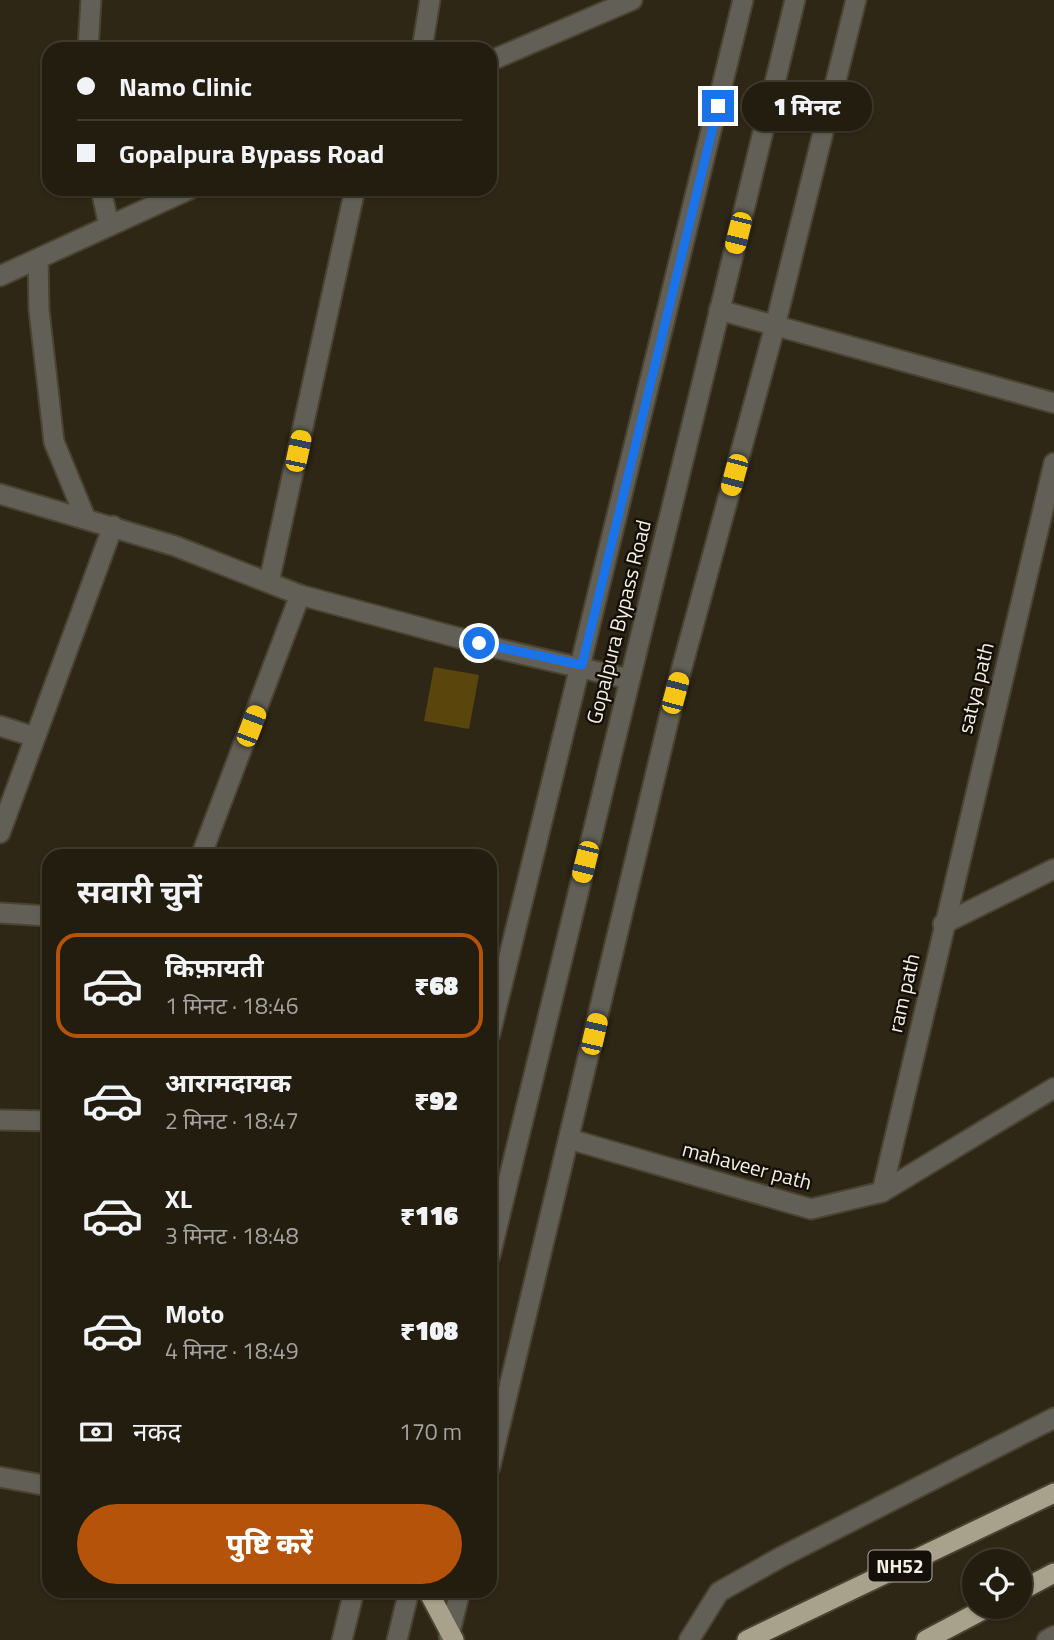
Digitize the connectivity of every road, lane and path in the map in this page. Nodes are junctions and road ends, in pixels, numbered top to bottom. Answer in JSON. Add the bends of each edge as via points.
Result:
{"nodes":[{"id":1,"x":91,"y":0,"type":"edge"},
{"id":2,"x":430,"y":0,"type":"edge"},
{"id":3,"x":632,"y":0,"type":"edge"},
{"id":4,"x":743,"y":0,"type":"edge"},
{"id":5,"x":795,"y":0,"type":"edge"},
{"id":6,"x":856,"y":0,"type":"edge"},
{"id":7,"x":88,"y":42,"type":"edge"},
{"id":8,"x":423,"y":42,"type":"edge"},
{"id":9,"x":497,"y":58,"type":"edge"},
{"id":10,"x":103,"y":196,"type":"edge"},
{"id":11,"x":175,"y":196,"type":"edge"},
{"id":12,"x":353,"y":196,"type":"edge"},
{"id":13,"x":109,"y":226,"type":"junction"},
{"id":14,"x":38,"y":259,"type":"junction"},
{"id":15,"x":0,"y":276,"type":"edge"},
{"id":16,"x":719,"y":310,"type":"junction"},
{"id":17,"x":775,"y":326,"type":"junction"},
{"id":18,"x":1054,"y":403,"type":"edge"},
{"id":19,"x":1054,"y":463,"type":"edge"},
{"id":20,"x":0,"y":494,"type":"edge"},
{"id":21,"x":85,"y":517,"type":"junction"},
{"id":22,"x":113,"y":526,"type":"junction"},
{"id":23,"x":269,"y":582,"type":"junction"},
{"id":24,"x":300,"y":595,"type":"junction"},
{"id":25,"x":582,"y":665,"type":"junction"},
{"id":26,"x":629,"y":679,"type":"junction"},
{"id":27,"x":0,"y":726,"type":"edge"},
{"id":28,"x":35,"y":737,"type":"junction"},
{"id":29,"x":0,"y":833,"type":"edge"},
{"id":30,"x":204,"y":849,"type":"edge"},
{"id":31,"x":1054,"y":869,"type":"edge"},
{"id":32,"x":0,"y":914,"type":"edge"},
{"id":33,"x":42,"y":916,"type":"edge"},
{"id":34,"x":943,"y":924,"type":"junction"},
{"id":35,"x":497,"y":1006,"type":"edge"},
{"id":36,"x":1054,"y":1088,"type":"edge"},
{"id":37,"x":0,"y":1120,"type":"edge"},
{"id":38,"x":42,"y":1121,"type":"edge"},
{"id":39,"x":569,"y":1139,"type":"junction"},
{"id":40,"x":882,"y":1192,"type":"junction"},
{"id":41,"x":497,"y":1227,"type":"edge"},
{"id":42,"x":1054,"y":1419,"type":"edge"},
{"id":43,"x":497,"y":1438,"type":"edge"},
{"id":44,"x":0,"y":1476,"type":"edge"},
{"id":45,"x":42,"y":1485,"type":"edge"},
{"id":46,"x":1054,"y":1493,"type":"edge"},
{"id":47,"x":1054,"y":1573,"type":"edge"},
{"id":48,"x":1032,"y":1585,"type":"edge"},
{"id":49,"x":352,"y":1598,"type":"edge"},
{"id":50,"x":407,"y":1598,"type":"edge"},
{"id":51,"x":432,"y":1598,"type":"edge"},
{"id":52,"x":459,"y":1598,"type":"edge"},
{"id":53,"x":966,"y":1619,"type":"edge"},
{"id":54,"x":1054,"y":1636,"type":"edge"},
{"id":55,"x":452,"y":1638,"type":"edge"},
{"id":56,"x":342,"y":1640,"type":"edge"},
{"id":57,"x":397,"y":1640,"type":"edge"},
{"id":58,"x":689,"y":1640,"type":"edge"},
{"id":59,"x":747,"y":1640,"type":"edge"},
{"id":60,"x":926,"y":1640,"type":"edge"},
{"id":61,"x":1047,"y":1640,"type":"edge"}],
"edges":[{"from":1,"to":7,"type":"street"},
{"from":2,"to":8,"type":"street"},
{"from":3,"to":9,"type":"street"},
{"from":4,"to":25,"type":"street","name":"Gopalpura Bypass Road"},
{"from":5,"to":16,"type":"street","name":"Gopalpura Bypass Road"},
{"from":6,"to":17,"type":"street"},
{"from":10,"to":13,"type":"street"},
{"from":11,"to":13,"type":"street"},
{"from":12,"to":23,"type":"street"},
{"from":13,"to":14,"type":"street"},
{"from":14,"to":15,"type":"street"},
{"from":14,"to":21,"type":"street","via":[[38,310],[54,442]]},
{"from":16,"to":17,"type":"street"},
{"from":16,"to":26,"type":"street","name":"Gopalpura Bypass Road"},
{"from":17,"to":18,"type":"street"},
{"from":17,"to":39,"type":"street","via":[[675,693]]},
{"from":19,"to":34,"type":"street","name":"satya path"},
{"from":20,"to":21,"type":"street"},
{"from":21,"to":22,"type":"street"},
{"from":22,"to":23,"type":"street"},
{"from":22,"to":28,"type":"street"},
{"from":23,"to":24,"type":"street"},
{"from":24,"to":25,"type":"street","via":[[504,650]]},
{"from":24,"to":30,"type":"street"},
{"from":25,"to":26,"type":"street"},
{"from":25,"to":35,"type":"street","name":"Gopalpura Bypass Road"},
{"from":26,"to":41,"type":"street","name":"Gopalpura Bypass Road"},
{"from":27,"to":28,"type":"street"},
{"from":28,"to":29,"type":"street"},
{"from":31,"to":34,"type":"street"},
{"from":32,"to":33,"type":"street"},
{"from":34,"to":40,"type":"street","name":"ram path"},
{"from":36,"to":40,"type":"street","name":"mahaveer path"},
{"from":37,"to":38,"type":"street"},
{"from":39,"to":40,"type":"street","name":"mahaveer path","via":[[811,1209]]},
{"from":39,"to":43,"type":"street"},
{"from":42,"to":58,"type":"street","via":[[719,1592]]},
{"from":44,"to":45,"type":"street"},
{"from":46,"to":59,"type":"highway","number":"NH52"},
{"from":47,"to":48,"type":"highway"},
{"from":49,"to":56,"type":"street"},
{"from":50,"to":57,"type":"street"},
{"from":51,"to":55,"type":"highway"},
{"from":52,"to":55,"type":"street"},
{"from":53,"to":60,"type":"highway"},
{"from":54,"to":61,"type":"street"}]}
